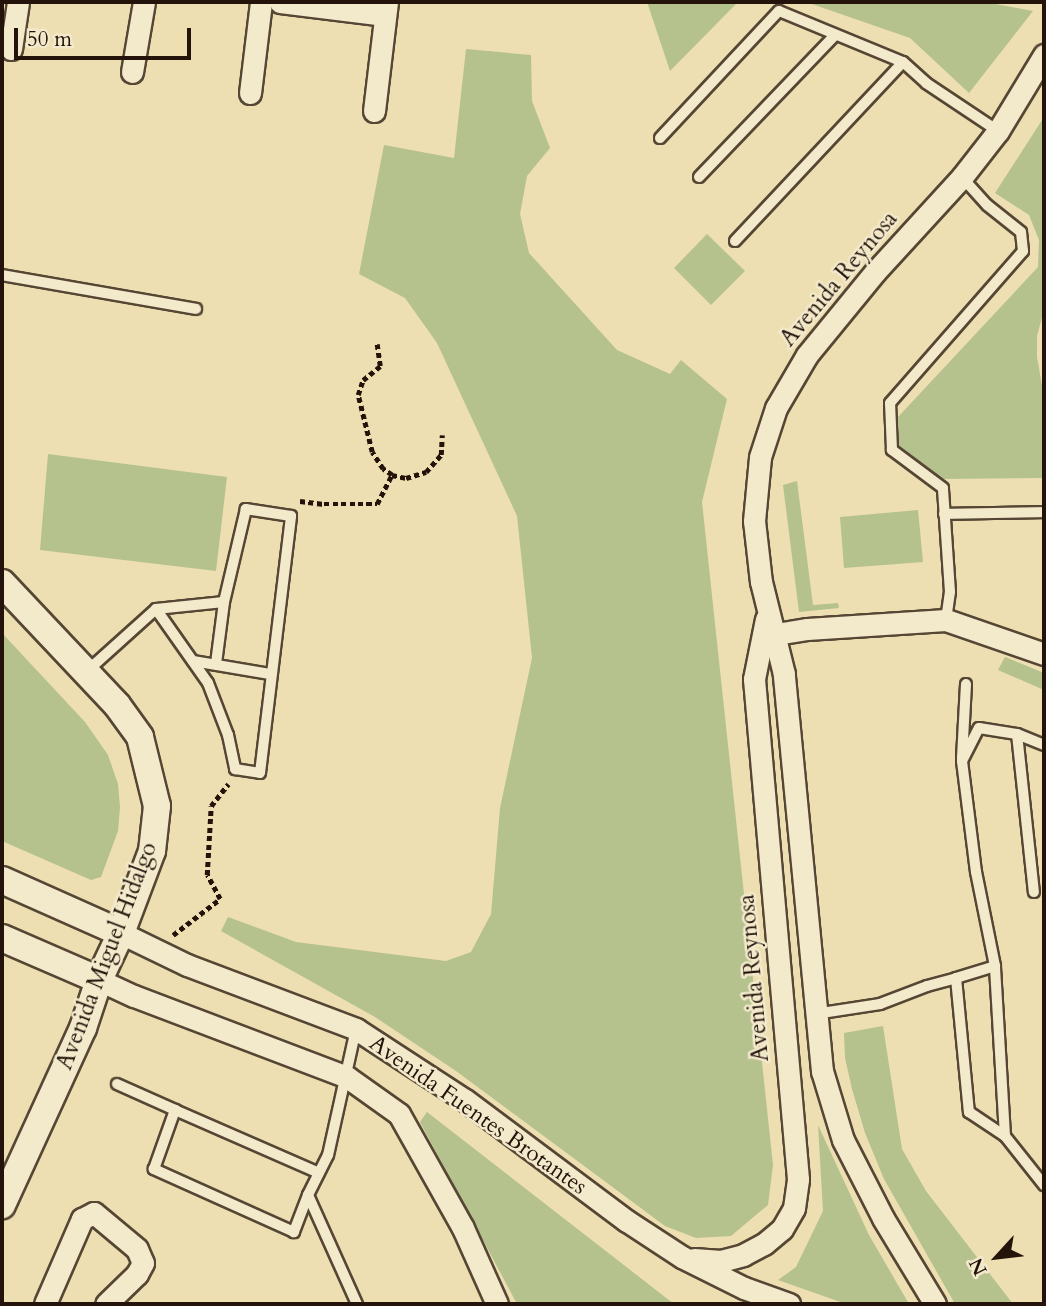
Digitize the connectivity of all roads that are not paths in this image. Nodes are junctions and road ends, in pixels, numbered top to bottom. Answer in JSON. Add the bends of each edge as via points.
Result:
{"nodes":[{"id":1,"x":18,"y":2,"type":"edge"},
{"id":2,"x":144,"y":2,"type":"edge"},
{"id":3,"x":261,"y":2,"type":"edge"},
{"id":4,"x":280,"y":2,"type":"edge"},
{"id":5,"x":386,"y":8,"type":"edge"},
{"id":6,"x":835,"y":35,"type":"junction"},
{"id":7,"x":11,"y":49,"type":"dead end"},
{"id":8,"x":1044,"y":55,"type":"edge"},
{"id":9,"x":903,"y":62,"type":"junction"},
{"id":10,"x":132,"y":72,"type":"dead end"},
{"id":11,"x":250,"y":93,"type":"dead end"},
{"id":12,"x":374,"y":111,"type":"dead end"},
{"id":13,"x":998,"y":131,"type":"junction"},
{"id":14,"x":660,"y":138,"type":"dead end"},
{"id":15,"x":699,"y":177,"type":"dead end"},
{"id":16,"x":962,"y":177,"type":"junction"},
{"id":17,"x":735,"y":241,"type":"dead end"},
{"id":18,"x":2,"y":275,"type":"edge"},
{"id":19,"x":195,"y":309,"type":"dead end"},
{"id":20,"x":1044,"y":512,"type":"edge"},
{"id":21,"x":944,"y":514,"type":"junction"},
{"id":22,"x":2,"y":583,"type":"edge"},
{"id":23,"x":223,"y":603,"type":"junction"},
{"id":24,"x":156,"y":609,"type":"junction"},
{"id":25,"x":946,"y":620,"type":"junction"},
{"id":26,"x":769,"y":634,"type":"junction"},
{"id":27,"x":1044,"y":654,"type":"edge"},
{"id":28,"x":193,"y":661,"type":"junction"},
{"id":29,"x":216,"y":664,"type":"junction"},
{"id":30,"x":86,"y":672,"type":"junction"},
{"id":31,"x":270,"y":674,"type":"junction"},
{"id":32,"x":966,"y":684,"type":"dead end"},
{"id":33,"x":1017,"y":734,"type":"junction"},
{"id":34,"x":1044,"y":744,"type":"edge"},
{"id":35,"x":961,"y":761,"type":"junction"},
{"id":36,"x":2,"y":880,"type":"edge"},
{"id":37,"x":1034,"y":892,"type":"dead end"},
{"id":38,"x":121,"y":933,"type":"junction"},
{"id":39,"x":2,"y":938,"type":"edge"},
{"id":40,"x":995,"y":966,"type":"junction"},
{"id":41,"x":956,"y":978,"type":"junction"},
{"id":42,"x":99,"y":980,"type":"junction"},
{"id":43,"x":815,"y":1014,"type":"junction"},
{"id":44,"x":356,"y":1029,"type":"junction"},
{"id":45,"x":347,"y":1077,"type":"junction"},
{"id":46,"x":117,"y":1084,"type":"dead end"},
{"id":47,"x":175,"y":1110,"type":"junction"},
{"id":48,"x":1005,"y":1136,"type":"junction"},
{"id":49,"x":319,"y":1173,"type":"junction"},
{"id":50,"x":1044,"y":1185,"type":"edge"},
{"id":51,"x":308,"y":1195,"type":"junction"},
{"id":52,"x":2,"y":1205,"type":"edge"},
{"id":53,"x":682,"y":1257,"type":"junction"},
{"id":54,"x":46,"y":1304,"type":"edge"},
{"id":55,"x":106,"y":1304,"type":"edge"},
{"id":56,"x":356,"y":1304,"type":"edge"},
{"id":57,"x":497,"y":1304,"type":"edge"},
{"id":58,"x":789,"y":1304,"type":"edge"},
{"id":59,"x":935,"y":1304,"type":"edge"}],
"edges":[{"from":1,"to":7,"type":"street"},
{"from":2,"to":10,"type":"street"},
{"from":3,"to":11,"type":"street"},
{"from":4,"to":5,"type":"street"},
{"from":5,"to":12,"type":"street"},
{"from":6,"to":9,"type":"lane"},
{"from":6,"to":14,"type":"lane","via":[[779,11]]},
{"from":6,"to":15,"type":"lane"},
{"from":8,"to":13,"type":"street","name":"Avenida Reynosa"},
{"from":9,"to":13,"type":"lane"},
{"from":9,"to":17,"type":"lane"},
{"from":13,"to":16,"type":"street","name":"Avenida Reynosa"},
{"from":16,"to":21,"type":"lane","via":[[1021,232],[1023,251],[890,403],[892,450],[943,488]]},
{"from":16,"to":26,"type":"street","name":"Avenida Reynosa","via":[[807,355],[776,408],[760,457],[754,521]]},
{"from":18,"to":19,"type":"lane"},
{"from":20,"to":21,"type":"lane"},
{"from":21,"to":25,"type":"lane","via":[[950,592]]},
{"from":22,"to":30,"type":"street","name":"Avenida Miguel Hidalgo"},
{"from":23,"to":24,"type":"lane"},
{"from":23,"to":29,"type":"lane"},
{"from":23,"to":31,"type":"lane","via":[[246,509],[291,516]]},
{"from":24,"to":28,"type":"lane"},
{"from":24,"to":30,"type":"lane"},
{"from":25,"to":26,"type":"street"},
{"from":25,"to":27,"type":"street"},
{"from":26,"to":43,"type":"street","name":"Avenida Reynosa","via":[[784,674]]},
{"from":26,"to":53,"type":"street","name":"Avenida Reynosa","via":[[754,679],[797,1189],[794,1208],[782,1229],[764,1244],[722,1261]]},
{"from":28,"to":29,"type":"lane"},
{"from":28,"to":31,"type":"lane","via":[[208,683],[236,769],[260,773]]},
{"from":29,"to":31,"type":"lane"},
{"from":30,"to":38,"type":"street","name":"Avenida Miguel Hidalgo","via":[[140,737],[157,806],[152,851]]},
{"from":32,"to":35,"type":"lane"},
{"from":33,"to":34,"type":"lane"},
{"from":33,"to":35,"type":"lane","via":[[979,728]]},
{"from":33,"to":37,"type":"lane"},
{"from":35,"to":40,"type":"lane"},
{"from":36,"to":38,"type":"street","name":"Avenida Fuentes Brotantes"},
{"from":38,"to":42,"type":"street","name":"Avenida Miguel Hidalgo"},
{"from":38,"to":44,"type":"street","name":"Avenida Fuentes Brotantes"},
{"from":39,"to":42,"type":"street","name":"Avenida Fuentes Brotantes"},
{"from":40,"to":41,"type":"lane"},
{"from":40,"to":48,"type":"lane"},
{"from":41,"to":43,"type":"lane","via":[[880,1004]]},
{"from":41,"to":48,"type":"lane","via":[[969,1112]]},
{"from":42,"to":45,"type":"street","name":"Avenida Fuentes Brotantes"},
{"from":42,"to":52,"type":"street","name":"Avenida Miguel Hidalgo","via":[[83,1028]]},
{"from":43,"to":59,"type":"street","name":"Avenida Reynosa","via":[[822,1071],[843,1140]]},
{"from":44,"to":45,"type":"lane"},
{"from":44,"to":53,"type":"street","name":"Avenida Fuentes Brotantes","via":[[465,1100]]},
{"from":45,"to":49,"type":"lane","via":[[328,1155]]},
{"from":45,"to":57,"type":"street","name":"Avenida Fuentes Brotantes","via":[[399,1114],[463,1228]]},
{"from":46,"to":47,"type":"lane"},
{"from":47,"to":49,"type":"lane"},
{"from":47,"to":51,"type":"lane","via":[[154,1169],[294,1232]]},
{"from":48,"to":50,"type":"lane"},
{"from":49,"to":51,"type":"lane"},
{"from":51,"to":56,"type":"lane"},
{"from":53,"to":58,"type":"street","name":"Avenida Fuentes Brotantes"},
{"from":54,"to":55,"type":"street","via":[[82,1219],[94,1213],[137,1249],[143,1263]]}]}
